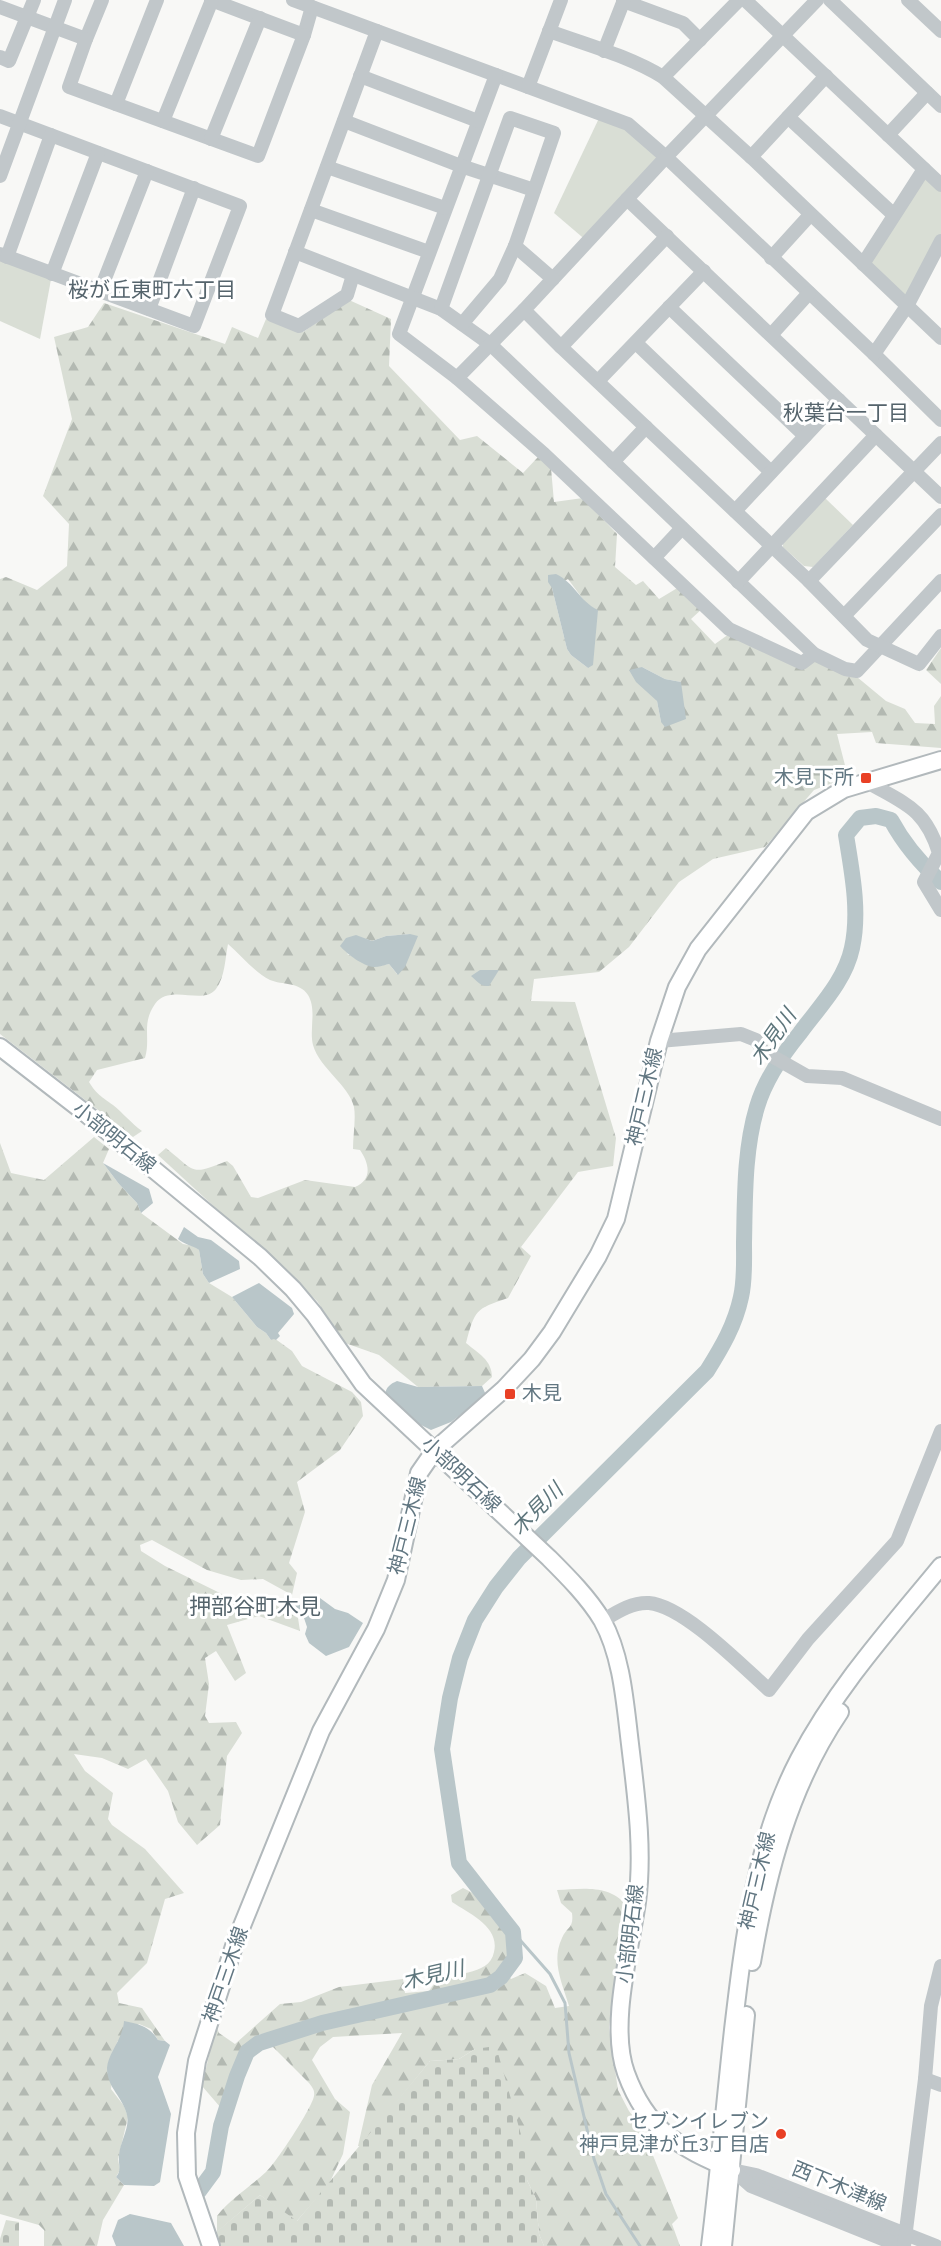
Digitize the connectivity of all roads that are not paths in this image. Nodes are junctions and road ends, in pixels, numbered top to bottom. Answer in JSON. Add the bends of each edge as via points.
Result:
{"nodes":[{"id":1,"x":34,"y":0,"type":"edge"},
{"id":2,"x":65,"y":0,"type":"edge"},
{"id":3,"x":102,"y":0,"type":"edge"},
{"id":4,"x":157,"y":0,"type":"edge"},
{"id":5,"x":211,"y":0,"type":"edge"},
{"id":6,"x":293,"y":0,"type":"edge"},
{"id":7,"x":561,"y":0,"type":"edge"},
{"id":8,"x":740,"y":0,"type":"edge"},
{"id":9,"x":746,"y":0,"type":"edge"},
{"id":10,"x":817,"y":0,"type":"edge"},
{"id":11,"x":830,"y":0,"type":"edge"},
{"id":12,"x":908,"y":0,"type":"edge"},
{"id":13,"x":623,"y":1,"type":"edge"},
{"id":14,"x":0,"y":7,"type":"edge"},
{"id":15,"x":312,"y":7,"type":"junction"},
{"id":16,"x":27,"y":17,"type":"junction"},
{"id":17,"x":260,"y":18,"type":"junction"},
{"id":18,"x":55,"y":27,"type":"junction"},
{"id":19,"x":377,"y":31,"type":"junction"},
{"id":20,"x":549,"y":31,"type":"junction"},
{"id":21,"x":941,"y":31,"type":"edge"},
{"id":22,"x":304,"y":34,"type":"junction"},
{"id":23,"x":783,"y":35,"type":"junction"},
{"id":24,"x":86,"y":39,"type":"junction"},
{"id":25,"x":700,"y":40,"type":"junction"},
{"id":26,"x":604,"y":51,"type":"junction"},
{"id":27,"x":0,"y":57,"type":"edge"},
{"id":28,"x":496,"y":75,"type":"junction"},
{"id":29,"x":360,"y":76,"type":"junction"},
{"id":30,"x":826,"y":76,"type":"junction"},
{"id":31,"x":663,"y":77,"type":"junction"},
{"id":32,"x":528,"y":87,"type":"junction"},
{"id":33,"x":927,"y":93,"type":"junction"},
{"id":34,"x":116,"y":104,"type":"junction"},
{"id":35,"x":941,"y":106,"type":"edge"},
{"id":36,"x":0,"y":116,"type":"edge"},
{"id":37,"x":706,"y":116,"type":"junction"},
{"id":38,"x":788,"y":117,"type":"junction"},
{"id":39,"x":164,"y":121,"type":"junction"},
{"id":40,"x":344,"y":121,"type":"junction"},
{"id":41,"x":478,"y":121,"type":"junction"},
{"id":42,"x":20,"y":123,"type":"junction"},
{"id":43,"x":51,"y":135,"type":"junction"},
{"id":44,"x":888,"y":135,"type":"junction"},
{"id":45,"x":211,"y":139,"type":"junction"},
{"id":46,"x":98,"y":153,"type":"junction"},
{"id":47,"x":666,"y":157,"type":"junction"},
{"id":48,"x":751,"y":157,"type":"junction"},
{"id":49,"x":461,"y":166,"type":"junction"},
{"id":50,"x":327,"y":167,"type":"junction"},
{"id":51,"x":924,"y":169,"type":"junction"},
{"id":52,"x":147,"y":171,"type":"junction"},
{"id":53,"x":489,"y":174,"type":"junction"},
{"id":54,"x":0,"y":176,"type":"edge"},
{"id":55,"x":941,"y":185,"type":"edge"},
{"id":56,"x":194,"y":188,"type":"junction"},
{"id":57,"x":534,"y":190,"type":"junction"},
{"id":58,"x":627,"y":199,"type":"junction"},
{"id":59,"x":445,"y":208,"type":"junction"},
{"id":60,"x":310,"y":210,"type":"junction"},
{"id":61,"x":810,"y":214,"type":"junction"},
{"id":62,"x":894,"y":215,"type":"junction"},
{"id":63,"x":667,"y":236,"type":"junction"},
{"id":64,"x":941,"y":241,"type":"edge"},
{"id":65,"x":515,"y":246,"type":"junction"},
{"id":66,"x":295,"y":252,"type":"junction"},
{"id":67,"x":429,"y":252,"type":"junction"},
{"id":68,"x":3,"y":255,"type":"edge"},
{"id":69,"x":771,"y":258,"type":"junction"},
{"id":70,"x":863,"y":264,"type":"junction"},
{"id":71,"x":704,"y":271,"type":"junction"},
{"id":72,"x":52,"y":274,"type":"junction"},
{"id":73,"x":353,"y":275,"type":"junction"},
{"id":74,"x":553,"y":279,"type":"junction"},
{"id":75,"x":100,"y":291,"type":"junction"},
{"id":76,"x":808,"y":293,"type":"junction"},
{"id":77,"x":411,"y":298,"type":"junction"},
{"id":78,"x":669,"y":306,"type":"junction"},
{"id":79,"x":907,"y":306,"type":"junction"},
{"id":80,"x":149,"y":309,"type":"junction"},
{"id":81,"x":441,"y":309,"type":"junction"},
{"id":82,"x":525,"y":310,"type":"junction"},
{"id":83,"x":462,"y":324,"type":"junction"},
{"id":84,"x":771,"y":335,"type":"junction"},
{"id":85,"x":941,"y":338,"type":"edge"},
{"id":86,"x":636,"y":343,"type":"junction"},
{"id":87,"x":490,"y":344,"type":"junction"},
{"id":88,"x":561,"y":347,"type":"junction"},
{"id":89,"x":874,"y":354,"type":"junction"},
{"id":90,"x":457,"y":378,"type":"junction"},
{"id":91,"x":598,"y":381,"type":"junction"},
{"id":92,"x":839,"y":400,"type":"junction"},
{"id":93,"x":941,"y":420,"type":"edge"},
{"id":94,"x":646,"y":428,"type":"junction"},
{"id":95,"x":876,"y":435,"type":"junction"},
{"id":96,"x":805,"y":436,"type":"junction"},
{"id":97,"x":941,"y":443,"type":"edge"},
{"id":98,"x":613,"y":462,"type":"junction"},
{"id":99,"x":914,"y":471,"type":"junction"},
{"id":100,"x":771,"y":472,"type":"junction"},
{"id":101,"x":941,"y":497,"type":"edge"},
{"id":102,"x":735,"y":511,"type":"junction"},
{"id":103,"x":941,"y":515,"type":"edge"},
{"id":104,"x":682,"y":528,"type":"junction"},
{"id":105,"x":772,"y":547,"type":"junction"},
{"id":106,"x":654,"y":558,"type":"junction"},
{"id":107,"x":809,"y":581,"type":"junction"},
{"id":108,"x":941,"y":581,"type":"edge"},
{"id":109,"x":738,"y":582,"type":"junction"},
{"id":110,"x":844,"y":615,"type":"junction"},
{"id":111,"x":941,"y":636,"type":"edge"},
{"id":112,"x":878,"y":646,"type":"junction"},
{"id":113,"x":814,"y":654,"type":"junction"},
{"id":114,"x":941,"y":760,"type":"edge"},
{"id":115,"x":867,"y":782,"type":"junction"},
{"id":116,"x":941,"y":910,"type":"edge"},
{"id":117,"x":659,"y":1041,"type":"junction"},
{"id":118,"x":0,"y":1047,"type":"edge"},
{"id":119,"x":941,"y":1119,"type":"edge"},
{"id":120,"x":941,"y":1431,"type":"edge"},
{"id":121,"x":435,"y":1450,"type":"junction"},
{"id":122,"x":941,"y":1566,"type":"edge"},
{"id":123,"x":941,"y":1584,"type":"edge"},
{"id":124,"x":602,"y":1621,"type":"junction"},
{"id":125,"x":941,"y":1966,"type":"edge"},
{"id":126,"x":925,"y":2079,"type":"junction"},
{"id":127,"x":941,"y":2085,"type":"edge"},
{"id":128,"x":726,"y":2167,"type":"junction"},
{"id":129,"x":903,"y":2242,"type":"edge"},
{"id":130,"x":211,"y":2246,"type":"edge"},
{"id":131,"x":710,"y":2246,"type":"edge"},
{"id":132,"x":723,"y":2246,"type":"edge"},
{"id":133,"x":936,"y":2246,"type":"edge"}],
"edges":[{"from":1,"to":16,"type":"street"},
{"from":2,"to":18,"type":"street"},
{"from":3,"to":24,"type":"street"},
{"from":4,"to":34,"type":"street"},
{"from":5,"to":17,"type":"street"},
{"from":5,"to":39,"type":"street"},
{"from":6,"to":15,"type":"street"},
{"from":7,"to":20,"type":"street"},
{"from":8,"to":25,"type":"street"},
{"from":9,"to":23,"type":"street"},
{"from":10,"to":23,"type":"street"},
{"from":11,"to":33,"type":"street"},
{"from":12,"to":21,"type":"street"},
{"from":13,"to":25,"type":"street","via":[[683,23]]},
{"from":13,"to":26,"type":"street"},
{"from":14,"to":16,"type":"street"},
{"from":15,"to":19,"type":"street"},
{"from":15,"to":22,"type":"street"},
{"from":16,"to":18,"type":"street"},
{"from":16,"to":27,"type":"street","via":[[9,61]]},
{"from":17,"to":22,"type":"street"},
{"from":17,"to":45,"type":"street"},
{"from":18,"to":24,"type":"street"},
{"from":18,"to":42,"type":"street"},
{"from":19,"to":28,"type":"street"},
{"from":19,"to":29,"type":"street"},
{"from":20,"to":26,"type":"street"},
{"from":20,"to":32,"type":"street"},
{"from":22,"to":45,"type":"street","via":[[258,156]]},
{"from":23,"to":30,"type":"street"},
{"from":23,"to":37,"type":"street"},
{"from":24,"to":34,"type":"street","via":[[69,87]]},
{"from":25,"to":31,"type":"street"},
{"from":26,"to":31,"type":"street"},
{"from":28,"to":32,"type":"street"},
{"from":28,"to":41,"type":"street"},
{"from":29,"to":40,"type":"street"},
{"from":29,"to":41,"type":"street"},
{"from":30,"to":38,"type":"street"},
{"from":30,"to":44,"type":"street"},
{"from":31,"to":37,"type":"street"},
{"from":32,"to":47,"type":"street","via":[[628,124]]},
{"from":33,"to":35,"type":"street"},
{"from":33,"to":44,"type":"street"},
{"from":34,"to":39,"type":"street"},
{"from":36,"to":42,"type":"street"},
{"from":37,"to":47,"type":"street"},
{"from":37,"to":48,"type":"street"},
{"from":38,"to":48,"type":"street"},
{"from":38,"to":62,"type":"street"},
{"from":39,"to":45,"type":"street"},
{"from":40,"to":49,"type":"street"},
{"from":40,"to":50,"type":"street"},
{"from":41,"to":49,"type":"street"},
{"from":42,"to":43,"type":"street"},
{"from":42,"to":54,"type":"street"},
{"from":43,"to":46,"type":"street"},
{"from":43,"to":68,"type":"street"},
{"from":44,"to":51,"type":"street"},
{"from":46,"to":52,"type":"street"},
{"from":46,"to":72,"type":"street"},
{"from":47,"to":58,"type":"street"},
{"from":47,"to":69,"type":"street"},
{"from":48,"to":61,"type":"street"},
{"from":49,"to":53,"type":"street"},
{"from":49,"to":59,"type":"street"},
{"from":50,"to":59,"type":"street"},
{"from":50,"to":60,"type":"street"},
{"from":51,"to":55,"type":"street"},
{"from":51,"to":62,"type":"street"},
{"from":52,"to":56,"type":"street"},
{"from":52,"to":75,"type":"street"},
{"from":53,"to":57,"type":"street"},
{"from":53,"to":57,"type":"street","via":[[510,118],[554,133]]},
{"from":53,"to":81,"type":"street"},
{"from":56,"to":80,"type":"street"},
{"from":56,"to":80,"type":"street","via":[[240,206],[194,326]]},
{"from":57,"to":65,"type":"street"},
{"from":58,"to":63,"type":"street"},
{"from":58,"to":74,"type":"street"},
{"from":59,"to":67,"type":"street"},
{"from":60,"to":66,"type":"street"},
{"from":60,"to":67,"type":"street"},
{"from":61,"to":69,"type":"street"},
{"from":61,"to":70,"type":"street"},
{"from":62,"to":70,"type":"street"},
{"from":63,"to":71,"type":"street"},
{"from":63,"to":88,"type":"street"},
{"from":64,"to":79,"type":"street"},
{"from":65,"to":74,"type":"street"},
{"from":65,"to":83,"type":"street","via":[[500,279]]},
{"from":66,"to":73,"type":"street"},
{"from":66,"to":73,"type":"street","via":[[272,315],[299,326],[347,295]]},
{"from":67,"to":77,"type":"street"},
{"from":68,"to":72,"type":"street"},
{"from":69,"to":76,"type":"street"},
{"from":70,"to":79,"type":"street"},
{"from":71,"to":78,"type":"street"},
{"from":71,"to":84,"type":"street"},
{"from":72,"to":75,"type":"street"},
{"from":73,"to":77,"type":"street"},
{"from":74,"to":82,"type":"street"},
{"from":75,"to":80,"type":"street"},
{"from":76,"to":84,"type":"street"},
{"from":76,"to":89,"type":"street"},
{"from":77,"to":81,"type":"street"},
{"from":77,"to":90,"type":"street","via":[[399,334]]},
{"from":78,"to":86,"type":"street"},
{"from":78,"to":96,"type":"street"},
{"from":79,"to":85,"type":"street"},
{"from":79,"to":89,"type":"street"},
{"from":81,"to":83,"type":"street"},
{"from":82,"to":87,"type":"street"},
{"from":82,"to":88,"type":"street"},
{"from":83,"to":87,"type":"street"},
{"from":84,"to":92,"type":"street"},
{"from":86,"to":91,"type":"street"},
{"from":86,"to":100,"type":"street"},
{"from":87,"to":90,"type":"street"},
{"from":87,"to":98,"type":"street"},
{"from":88,"to":91,"type":"street"},
{"from":89,"to":93,"type":"street"},
{"from":90,"to":106,"type":"street"},
{"from":91,"to":94,"type":"street"},
{"from":92,"to":95,"type":"street"},
{"from":92,"to":96,"type":"street"},
{"from":94,"to":98,"type":"street"},
{"from":94,"to":102,"type":"street"},
{"from":95,"to":99,"type":"street"},
{"from":95,"to":105,"type":"street"},
{"from":96,"to":100,"type":"street"},
{"from":97,"to":99,"type":"street"},
{"from":98,"to":104,"type":"street"},
{"from":99,"to":101,"type":"street"},
{"from":99,"to":107,"type":"street"},
{"from":100,"to":102,"type":"street"},
{"from":102,"to":105,"type":"street"},
{"from":103,"to":110,"type":"street"},
{"from":104,"to":106,"type":"street"},
{"from":104,"to":109,"type":"street"},
{"from":105,"to":107,"type":"street"},
{"from":105,"to":109,"type":"street"},
{"from":106,"to":113,"type":"street","via":[[729,629],[802,663]]},
{"from":107,"to":110,"type":"street"},
{"from":108,"to":112,"type":"street"},
{"from":109,"to":113,"type":"street"},
{"from":110,"to":112,"type":"street"},
{"from":111,"to":112,"type":"street","via":[[919,664]]},
{"from":112,"to":113,"type":"street","via":[[857,670],[845,669]]},
{"from":114,"to":115,"type":"main road","name":"神戸三木線"},
{"from":115,"to":116,"type":"street","via":[[913,808],[925,820],[939,853],[924,882]]},
{"from":115,"to":117,"type":"main road","name":"神戸三木線","via":[[844,789],[806,812],[698,949],[677,987]]},
{"from":117,"to":119,"type":"street","via":[[741,1034],[807,1076],[842,1078]]},
{"from":117,"to":121,"type":"main road","name":"神戸三木線","via":[[616,1220],[598,1256],[532,1359]]},
{"from":118,"to":121,"type":"main road","name":"小部明石線","via":[[260,1257],[293,1288],[363,1384]]},
{"from":120,"to":124,"type":"street","via":[[897,1541],[808,1639],[769,1690],[688,1619],[669,1608],[649,1603],[632,1605]]},
{"from":121,"to":124,"type":"main road","name":"小部明石線","via":[[576,1585]]},
{"from":121,"to":130,"type":"main road","name":"神戸三木線","via":[[419,1473],[396,1580],[376,1629],[321,1731],[235,1943],[197,2061],[186,2133],[187,2176]]},
{"from":122,"to":128,"type":"main road","name":"神戸三木線","via":[[830,1706],[781,1799],[755,1878],[746,1926]]},
{"from":123,"to":128,"type":"main road","name":"神戸三木線","via":[[863,1678],[809,1766],[791,1805],[767,1883],[752,1966]]},
{"from":124,"to":128,"type":"main road","name":"小部明石線","via":[[624,1695],[640,1846],[619,2031],[625,2071],[642,2106],[663,2132],[694,2154]]},
{"from":125,"to":126,"type":"street","via":[[931,2006]]},
{"from":126,"to":127,"type":"street"},
{"from":126,"to":129,"type":"street"},
{"from":128,"to":129,"type":"street","name":"西下木津線","via":[[756,2175]]},
{"from":128,"to":131,"type":"main road","name":"神戸三木線"},
{"from":128,"to":132,"type":"main road","name":"神戸三木線"},
{"from":129,"to":133,"type":"street","name":"西下木津線"}]}
